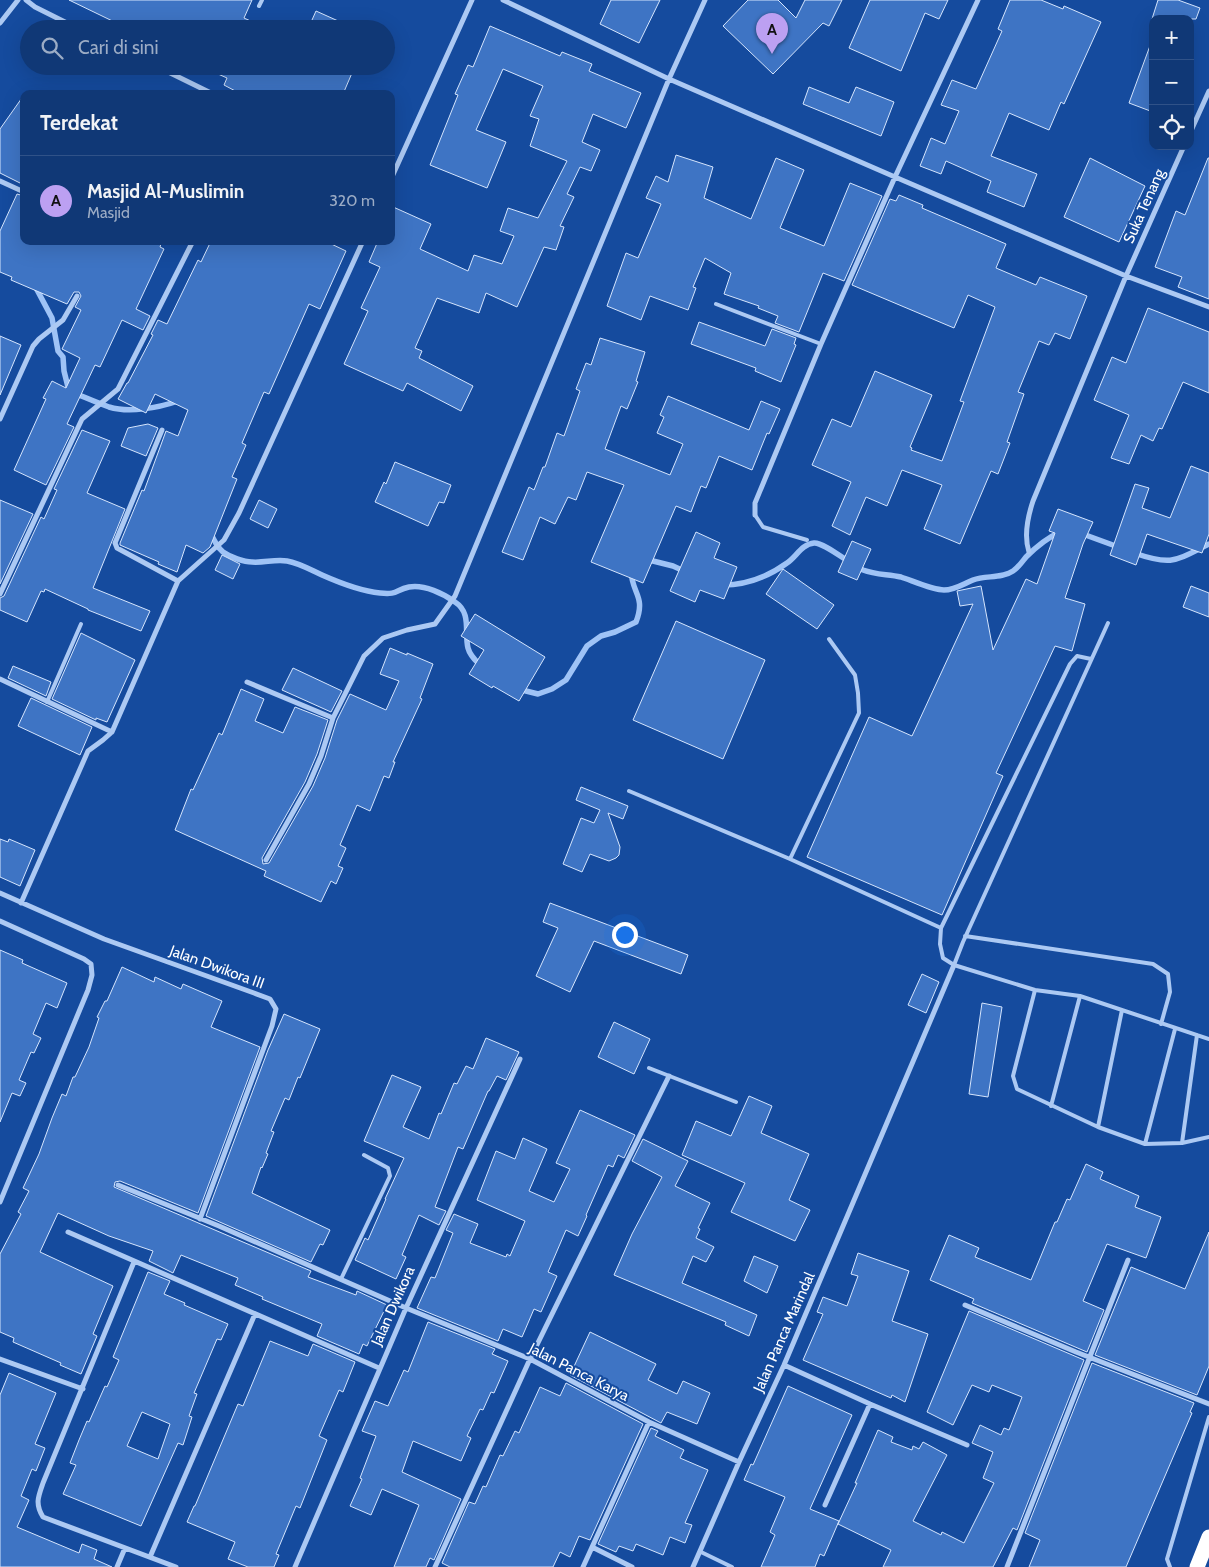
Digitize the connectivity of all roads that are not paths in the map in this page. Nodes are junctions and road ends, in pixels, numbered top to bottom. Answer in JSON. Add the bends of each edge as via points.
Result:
{"nodes":[{"id":1,"x":18,"y":0,"type":"edge"},
{"id":2,"x":26,"y":0,"type":"edge"},
{"id":3,"x":262,"y":0,"type":"edge"},
{"id":4,"x":472,"y":0,"type":"edge"},
{"id":5,"x":503,"y":0,"type":"edge"},
{"id":6,"x":705,"y":0,"type":"edge"},
{"id":7,"x":978,"y":0,"type":"edge"},
{"id":8,"x":259,"y":6,"type":"dead end"},
{"id":9,"x":61,"y":20,"type":"edge"},
{"id":10,"x":0,"y":23,"type":"edge"},
{"id":11,"x":174,"y":75,"type":"edge"},
{"id":12,"x":669,"y":79,"type":"junction"},
{"id":13,"x":205,"y":90,"type":"edge"},
{"id":14,"x":1209,"y":91,"type":"edge"},
{"id":15,"x":1194,"y":124,"type":"edge"},
{"id":16,"x":1182,"y":150,"type":"edge"},
{"id":17,"x":395,"y":170,"type":"edge"},
{"id":18,"x":895,"y":177,"type":"junction"},
{"id":19,"x":0,"y":181,"type":"edge"},
{"id":20,"x":20,"y":190,"type":"edge"},
{"id":21,"x":191,"y":245,"type":"edge"},
{"id":22,"x":361,"y":245,"type":"edge"},
{"id":23,"x":1126,"y":276,"type":"junction"},
{"id":24,"x":76,"y":296,"type":"dead end"},
{"id":25,"x":716,"y":304,"type":"dead end"},
{"id":26,"x":1209,"y":307,"type":"edge"},
{"id":27,"x":821,"y":344,"type":"junction"},
{"id":28,"x":0,"y":419,"type":"edge"},
{"id":29,"x":162,"y":430,"type":"dead end"},
{"id":30,"x":755,"y":515,"type":"joint"},
{"id":31,"x":807,"y":540,"type":"dead end"},
{"id":32,"x":1029,"y":552,"type":"dead end"},
{"id":33,"x":178,"y":582,"type":"junction"},
{"id":34,"x":0,"y":594,"type":"edge"},
{"id":35,"x":1108,"y":623,"type":"dead end"},
{"id":36,"x":81,"y":624,"type":"dead end"},
{"id":37,"x":829,"y":639,"type":"dead end"},
{"id":38,"x":1091,"y":659,"type":"junction"},
{"id":39,"x":0,"y":679,"type":"edge"},
{"id":40,"x":246,"y":682,"type":"dead end"},
{"id":41,"x":47,"y":702,"type":"junction"},
{"id":42,"x":333,"y":718,"type":"junction"},
{"id":43,"x":112,"y":732,"type":"junction"},
{"id":44,"x":629,"y":791,"type":"dead end"},
{"id":45,"x":790,"y":859,"type":"junction"},
{"id":46,"x":266,"y":860,"type":"dead end"},
{"id":47,"x":0,"y":892,"type":"edge"},
{"id":48,"x":21,"y":902,"type":"junction"},
{"id":49,"x":0,"y":921,"type":"edge"},
{"id":50,"x":941,"y":928,"type":"junction"},
{"id":51,"x":965,"y":936,"type":"junction"},
{"id":52,"x":954,"y":965,"type":"junction"},
{"id":53,"x":1035,"y":990,"type":"junction"},
{"id":54,"x":1080,"y":996,"type":"junction"},
{"id":55,"x":1122,"y":1010,"type":"junction"},
{"id":56,"x":1161,"y":1024,"type":"junction"},
{"id":57,"x":1175,"y":1029,"type":"junction"},
{"id":58,"x":1197,"y":1035,"type":"junction"},
{"id":59,"x":1209,"y":1039,"type":"edge"},
{"id":60,"x":520,"y":1059,"type":"dead end"},
{"id":61,"x":649,"y":1068,"type":"dead end"},
{"id":62,"x":669,"y":1076,"type":"junction"},
{"id":63,"x":736,"y":1102,"type":"dead end"},
{"id":64,"x":1051,"y":1106,"type":"junction"},
{"id":65,"x":1098,"y":1127,"type":"junction"},
{"id":66,"x":1209,"y":1137,"type":"edge"},
{"id":67,"x":1182,"y":1143,"type":"junction"},
{"id":68,"x":1145,"y":1144,"type":"junction"},
{"id":69,"x":364,"y":1155,"type":"dead end"},
{"id":70,"x":118,"y":1185,"type":"dead end"},
{"id":71,"x":0,"y":1202,"type":"edge"},
{"id":72,"x":200,"y":1219,"type":"junction"},
{"id":73,"x":68,"y":1232,"type":"dead end"},
{"id":74,"x":1128,"y":1260,"type":"dead end"},
{"id":75,"x":134,"y":1262,"type":"junction"},
{"id":76,"x":342,"y":1279,"type":"junction"},
{"id":77,"x":966,"y":1305,"type":"dead end"},
{"id":78,"x":406,"y":1308,"type":"junction"},
{"id":79,"x":255,"y":1314,"type":"junction"},
{"id":80,"x":1090,"y":1357,"type":"junction"},
{"id":81,"x":0,"y":1359,"type":"edge"},
{"id":82,"x":530,"y":1359,"type":"junction"},
{"id":83,"x":784,"y":1365,"type":"junction"},
{"id":84,"x":379,"y":1368,"type":"junction"},
{"id":85,"x":82,"y":1389,"type":"junction"},
{"id":86,"x":870,"y":1404,"type":"junction"},
{"id":87,"x":1209,"y":1404,"type":"edge"},
{"id":88,"x":1209,"y":1417,"type":"edge"},
{"id":89,"x":648,"y":1422,"type":"junction"},
{"id":90,"x":966,"y":1445,"type":"dead end"},
{"id":91,"x":739,"y":1462,"type":"junction"},
{"id":92,"x":825,"y":1505,"type":"dead end"},
{"id":93,"x":1209,"y":1537,"type":"edge"},
{"id":94,"x":592,"y":1547,"type":"junction"},
{"id":95,"x":124,"y":1548,"type":"junction"},
{"id":96,"x":701,"y":1552,"type":"junction"},
{"id":97,"x":150,"y":1557,"type":"junction"},
{"id":98,"x":117,"y":1567,"type":"edge"},
{"id":99,"x":176,"y":1567,"type":"edge"},
{"id":100,"x":295,"y":1567,"type":"edge"},
{"id":101,"x":435,"y":1567,"type":"edge"},
{"id":102,"x":583,"y":1567,"type":"edge"},
{"id":103,"x":632,"y":1567,"type":"edge"},
{"id":104,"x":693,"y":1567,"type":"edge"},
{"id":105,"x":732,"y":1567,"type":"edge"},
{"id":106,"x":1007,"y":1567,"type":"edge"},
{"id":107,"x":1170,"y":1567,"type":"edge"},
{"id":108,"x":1197,"y":1567,"type":"edge"}],
"edges":[{"from":1,"to":10,"type":"street"},
{"from":2,"to":9,"type":"street"},
{"from":3,"to":8,"type":"lane"},
{"from":4,"to":17,"type":"street"},
{"from":5,"to":12,"type":"street"},
{"from":6,"to":12,"type":"street"},
{"from":7,"to":18,"type":"street"},
{"from":11,"to":13,"type":"street"},
{"from":12,"to":18,"type":"street"},
{"from":12,"to":42,"type":"street","via":[[455,596],[434,624],[383,638],[364,656]]},
{"from":14,"to":15,"type":"street"},
{"from":16,"to":23,"type":"street","name":"Suka Tenang"},
{"from":18,"to":23,"type":"street"},
{"from":18,"to":27,"type":"street"},
{"from":19,"to":20,"type":"street"},
{"from":21,"to":34,"type":"street","via":[[118,388],[82,419]]},
{"from":22,"to":33,"type":"street","via":[[224,540]]},
{"from":23,"to":26,"type":"street"},
{"from":23,"to":32,"type":"street","name":"Suka Tenang","via":[[1030,511]]},
{"from":24,"to":28,"type":"street","via":[[63,320],[33,346]]},
{"from":25,"to":27,"type":"lane"},
{"from":27,"to":30,"type":"street","via":[[756,503]]},
{"from":29,"to":33,"type":"street","via":[[115,543],[117,548]]},
{"from":30,"to":31,"type":"lane","via":[[763,527]]},
{"from":33,"to":43,"type":"street"},
{"from":35,"to":38,"type":"lane"},
{"from":36,"to":41,"type":"lane"},
{"from":37,"to":45,"type":"lane","via":[[854,675],[859,713]]},
{"from":38,"to":50,"type":"lane","via":[[1077,656],[1070,664]]},
{"from":38,"to":51,"type":"lane"},
{"from":39,"to":41,"type":"street"},
{"from":40,"to":42,"type":"street"},
{"from":41,"to":43,"type":"street"},
{"from":42,"to":46,"type":"street","via":[[308,784]]},
{"from":43,"to":48,"type":"street","via":[[88,751]]},
{"from":44,"to":45,"type":"lane"},
{"from":45,"to":50,"type":"lane"},
{"from":47,"to":48,"type":"street"},
{"from":48,"to":72,"type":"street","name":"Jalan Dwikora III","via":[[104,939],[270,999],[276,1009]]},
{"from":49,"to":71,"type":"street","via":[[84,959],[92,964],[92,969],[88,990]]},
{"from":50,"to":52,"type":"lane","via":[[940,944],[944,958]]},
{"from":51,"to":52,"type":"lane"},
{"from":51,"to":56,"type":"lane","via":[[1154,964],[1168,974],[1170,992]]},
{"from":52,"to":53,"type":"lane"},
{"from":52,"to":83,"type":"street","name":"Jalan Panca Marindal"},
{"from":53,"to":54,"type":"lane"},
{"from":53,"to":64,"type":"lane","via":[[1013,1076],[1017,1088]]},
{"from":54,"to":55,"type":"lane"},
{"from":54,"to":64,"type":"lane"},
{"from":55,"to":56,"type":"lane"},
{"from":55,"to":65,"type":"lane"},
{"from":56,"to":57,"type":"lane"},
{"from":57,"to":58,"type":"lane"},
{"from":57,"to":68,"type":"lane"},
{"from":58,"to":59,"type":"lane"},
{"from":58,"to":67,"type":"lane"},
{"from":60,"to":78,"type":"street","name":"Jalan Dwikora"},
{"from":61,"to":62,"type":"lane"},
{"from":62,"to":63,"type":"lane"},
{"from":62,"to":82,"type":"street"},
{"from":64,"to":65,"type":"lane"},
{"from":65,"to":68,"type":"lane"},
{"from":66,"to":67,"type":"lane"},
{"from":67,"to":68,"type":"lane"},
{"from":69,"to":76,"type":"lane","via":[[388,1168],[390,1176]]},
{"from":70,"to":72,"type":"street"},
{"from":72,"to":76,"type":"street"},
{"from":73,"to":75,"type":"street"},
{"from":74,"to":80,"type":"street"},
{"from":75,"to":79,"type":"street"},
{"from":75,"to":85,"type":"street"},
{"from":76,"to":78,"type":"street"},
{"from":77,"to":80,"type":"street"},
{"from":78,"to":82,"type":"street","name":"Jalan Panca Karya"},
{"from":78,"to":84,"type":"street","name":"Jalan Dwikora"},
{"from":79,"to":84,"type":"street"},
{"from":79,"to":97,"type":"street"},
{"from":80,"to":87,"type":"street"},
{"from":80,"to":106,"type":"street"},
{"from":81,"to":85,"type":"street"},
{"from":82,"to":89,"type":"street","name":"Jalan Panca Karya"},
{"from":82,"to":101,"type":"street"},
{"from":83,"to":86,"type":"street"},
{"from":83,"to":91,"type":"street","name":"Jalan Panca Marindal"},
{"from":84,"to":100,"type":"street","name":"Jalan Dwikora"},
{"from":85,"to":95,"type":"street","via":[[37,1498],[37,1507],[43,1517]]},
{"from":86,"to":90,"type":"street"},
{"from":86,"to":92,"type":"street"},
{"from":88,"to":107,"type":"lane","via":[[1167,1559]]},
{"from":89,"to":91,"type":"street","name":"Jalan Panca Karya"},
{"from":89,"to":94,"type":"street"},
{"from":91,"to":96,"type":"street","name":"Jalan Panca Marindal"},
{"from":93,"to":108,"type":"highway"},
{"from":94,"to":102,"type":"street"},
{"from":94,"to":103,"type":"street"},
{"from":95,"to":97,"type":"street"},
{"from":95,"to":98,"type":"street"},
{"from":96,"to":104,"type":"street","name":"Jalan Panca Marindal"},
{"from":96,"to":105,"type":"lane"},
{"from":97,"to":99,"type":"street"}]}
